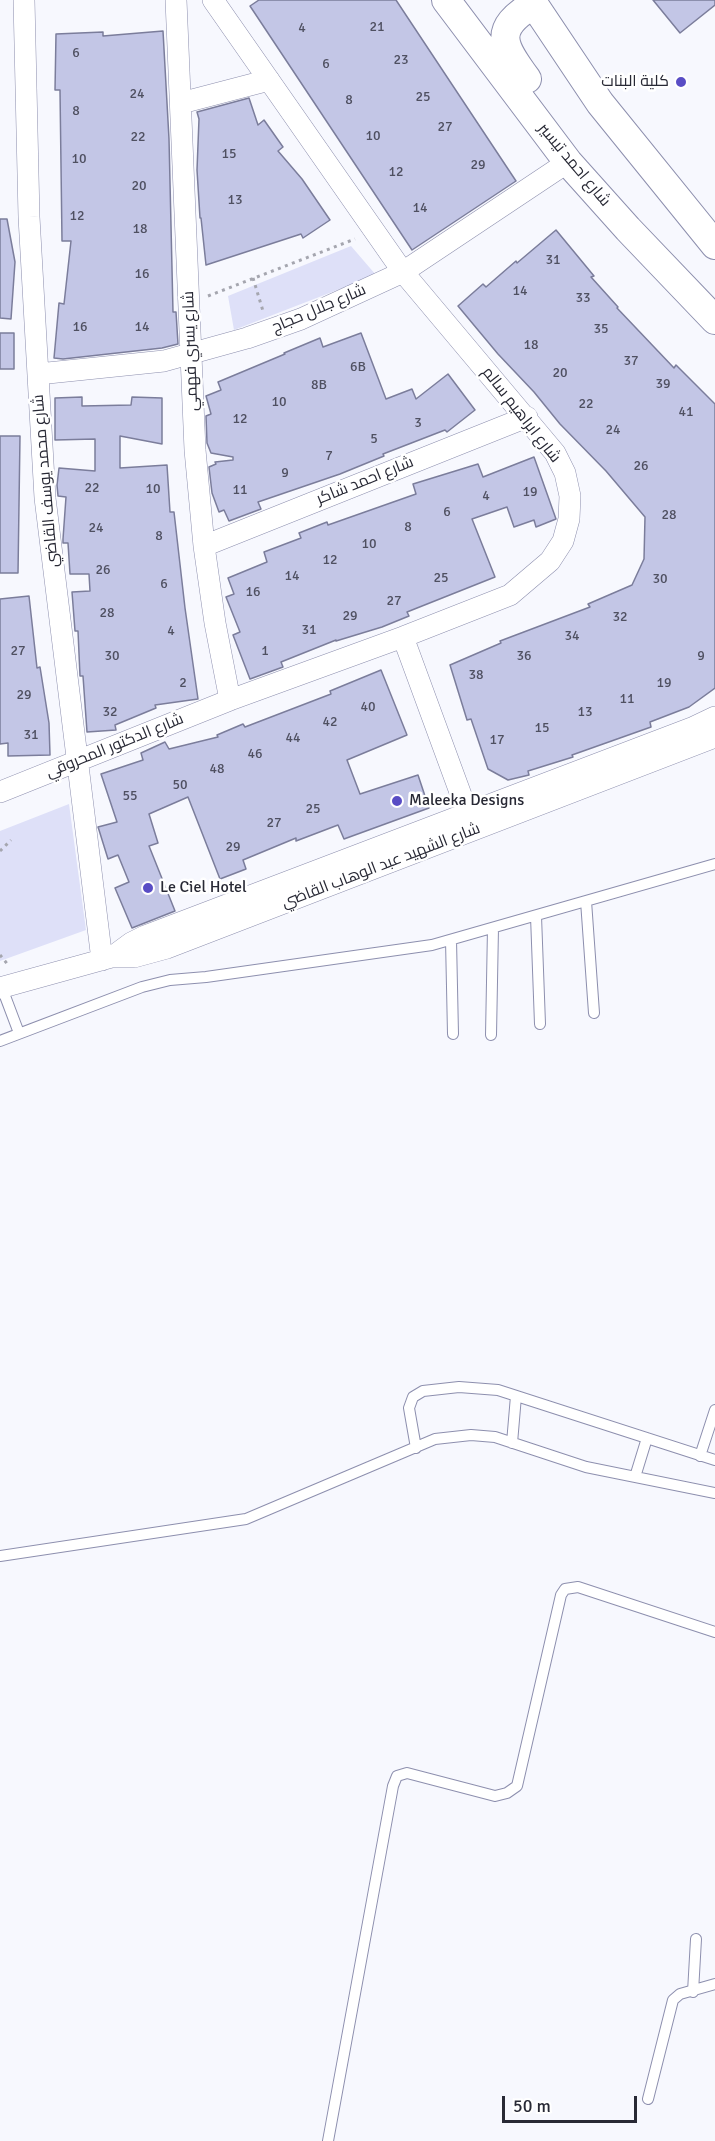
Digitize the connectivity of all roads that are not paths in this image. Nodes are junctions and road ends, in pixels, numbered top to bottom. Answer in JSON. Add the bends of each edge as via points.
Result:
{"nodes":[{"id":1,"x":24,"y":0,"type":"edge"},
{"id":2,"x":176,"y":0,"type":"edge"},
{"id":3,"x":213,"y":0,"type":"edge"},
{"id":4,"x":448,"y":1,"type":"edge"},
{"id":5,"x":532,"y":2,"type":"edge"},
{"id":6,"x":269,"y":80,"type":"junction"},
{"id":7,"x":181,"y":103,"type":"junction"},
{"id":8,"x":543,"y":129,"type":"junction"},
{"id":9,"x":568,"y":162,"type":"junction"},
{"id":10,"x":715,"y":245,"type":"edge"},
{"id":11,"x":403,"y":272,"type":"junction"},
{"id":12,"x":715,"y":320,"type":"edge"},
{"id":13,"x":192,"y":355,"type":"junction"},
{"id":14,"x":38,"y":374,"type":"junction"},
{"id":15,"x":526,"y":417,"type":"junction"},
{"id":16,"x":204,"y":546,"type":"junction"},
{"id":17,"x":404,"y":637,"type":"junction"},
{"id":18,"x":230,"y":700,"type":"junction"},
{"id":19,"x":715,"y":717,"type":"edge"},
{"id":20,"x":715,"y":737,"type":"edge"},
{"id":21,"x":76,"y":762,"type":"junction"},
{"id":22,"x":0,"y":792,"type":"edge"},
{"id":23,"x":468,"y":814,"type":"junction"},
{"id":24,"x":715,"y":864,"type":"edge"},
{"id":25,"x":586,"y":901,"type":"junction"},
{"id":26,"x":536,"y":916,"type":"junction"},
{"id":27,"x":493,"y":928,"type":"junction"},
{"id":28,"x":450,"y":940,"type":"junction"},
{"id":29,"x":107,"y":959,"type":"junction"},
{"id":30,"x":1,"y":988,"type":"edge"},
{"id":31,"x":594,"y":1013,"type":"dead end"},
{"id":32,"x":540,"y":1024,"type":"dead end"},
{"id":33,"x":19,"y":1033,"type":"junction"},
{"id":34,"x":453,"y":1034,"type":"dead end"},
{"id":35,"x":491,"y":1035,"type":"dead end"},
{"id":36,"x":0,"y":1041,"type":"edge"},
{"id":37,"x":516,"y":1396,"type":"junction"},
{"id":38,"x":715,"y":1410,"type":"edge"},
{"id":39,"x":647,"y":1438,"type":"junction"},
{"id":40,"x":512,"y":1443,"type":"junction"},
{"id":41,"x":416,"y":1448,"type":"junction"},
{"id":42,"x":700,"y":1456,"type":"junction"},
{"id":43,"x":715,"y":1460,"type":"edge"},
{"id":44,"x":635,"y":1477,"type":"junction"},
{"id":45,"x":714,"y":1492,"type":"edge"},
{"id":46,"x":0,"y":1556,"type":"edge"},
{"id":47,"x":715,"y":1632,"type":"edge"},
{"id":48,"x":696,"y":1939,"type":"dead end"},
{"id":49,"x":715,"y":1984,"type":"edge"},
{"id":50,"x":693,"y":1992,"type":"junction"},
{"id":51,"x":648,"y":2099,"type":"dead end"},
{"id":52,"x":328,"y":2141,"type":"edge"}],
"edges":[{"from":1,"to":14,"type":"street","name":"شارع محمد يوسف القاضي","via":[[29,217]]},
{"from":2,"to":7,"type":"street","name":"شارع يسري فهمي"},
{"from":3,"to":6,"type":"street","name":"شارع ابراهيم سالم"},
{"from":4,"to":8,"type":"main road","name":"شارع احمد تيسير"},
{"from":5,"to":8,"type":"main road","via":[[513,18],[506,43],[541,102]]},
{"from":5,"to":10,"type":"main road","via":[[600,103]]},
{"from":6,"to":7,"type":"street"},
{"from":6,"to":11,"type":"street","name":"شارع ابراهيم سالم"},
{"from":7,"to":13,"type":"street","name":"شارع يسري فهمي"},
{"from":8,"to":9,"type":"main road","name":"شارع احمد تيسير"},
{"from":9,"to":11,"type":"street","name":"شارع جلال حجاج"},
{"from":9,"to":12,"type":"main road","name":"شارع احمد تيسير"},
{"from":11,"to":13,"type":"street","name":"شارع جلال حجاج","via":[[270,330]]},
{"from":11,"to":15,"type":"street","name":"شارع ابراهيم سالم"},
{"from":13,"to":14,"type":"street","name":"شارع جلال حجاج","via":[[164,362]]},
{"from":13,"to":16,"type":"street","name":"شارع يسري فهمي"},
{"from":14,"to":21,"type":"street","name":"شارع محمد يوسف القاضي","via":[[45,498]]},
{"from":15,"to":16,"type":"street","name":"شارع احمد شاكر"},
{"from":15,"to":17,"type":"street","name":"شارع ابراهيم سالم","via":[[555,453],[565,473],[570,508],[562,542],[550,561],[510,595]]},
{"from":16,"to":18,"type":"street","name":"شارع يسري فهمي"},
{"from":17,"to":18,"type":"street","name":"شارع ابراهيم سالم"},
{"from":17,"to":23,"type":"street"},
{"from":18,"to":21,"type":"street","name":"شارع الدكتور المحروقي"},
{"from":19,"to":23,"type":"street","name":"شارع الشهيد عبد الوهاب القاضي"},
{"from":20,"to":29,"type":"street","name":"شارع الشهيد عبد الوهاب القاضي","via":[[167,948]]},
{"from":21,"to":22,"type":"street","name":"شارع الدكتور المحروقي"},
{"from":21,"to":29,"type":"street","name":"شارع محمد يوسف القاضي"},
{"from":23,"to":29,"type":"street","name":"شارع الشهيد عبد الوهاب القاضي","via":[[145,936]]},
{"from":24,"to":25,"type":"lane"},
{"from":25,"to":26,"type":"lane"},
{"from":25,"to":31,"type":"lane"},
{"from":26,"to":27,"type":"lane"},
{"from":26,"to":32,"type":"lane"},
{"from":27,"to":28,"type":"lane"},
{"from":27,"to":35,"type":"lane"},
{"from":28,"to":33,"type":"lane","via":[[170,980]]},
{"from":28,"to":34,"type":"lane"},
{"from":29,"to":30,"type":"street","name":"شارع الشهيد عبد الوهاب القاضي"},
{"from":30,"to":33,"type":"lane"},
{"from":33,"to":36,"type":"lane"},
{"from":37,"to":39,"type":"lane"},
{"from":37,"to":40,"type":"lane"},
{"from":37,"to":41,"type":"lane","via":[[498,1390],[459,1387],[423,1391],[413,1397],[409,1408]]},
{"from":38,"to":42,"type":"lane"},
{"from":39,"to":42,"type":"lane"},
{"from":39,"to":44,"type":"lane"},
{"from":40,"to":41,"type":"lane","via":[[471,1435],[435,1439]]},
{"from":40,"to":44,"type":"lane","via":[[586,1467]]},
{"from":41,"to":46,"type":"lane","via":[[246,1519]]},
{"from":42,"to":43,"type":"lane"},
{"from":44,"to":45,"type":"lane"},
{"from":47,"to":52,"type":"lane","via":[[578,1587],[565,1589],[517,1786],[495,1796],[407,1773],[397,1776]]},
{"from":48,"to":50,"type":"lane"},
{"from":49,"to":50,"type":"lane"},
{"from":50,"to":51,"type":"lane","via":[[673,2000]]}]}
